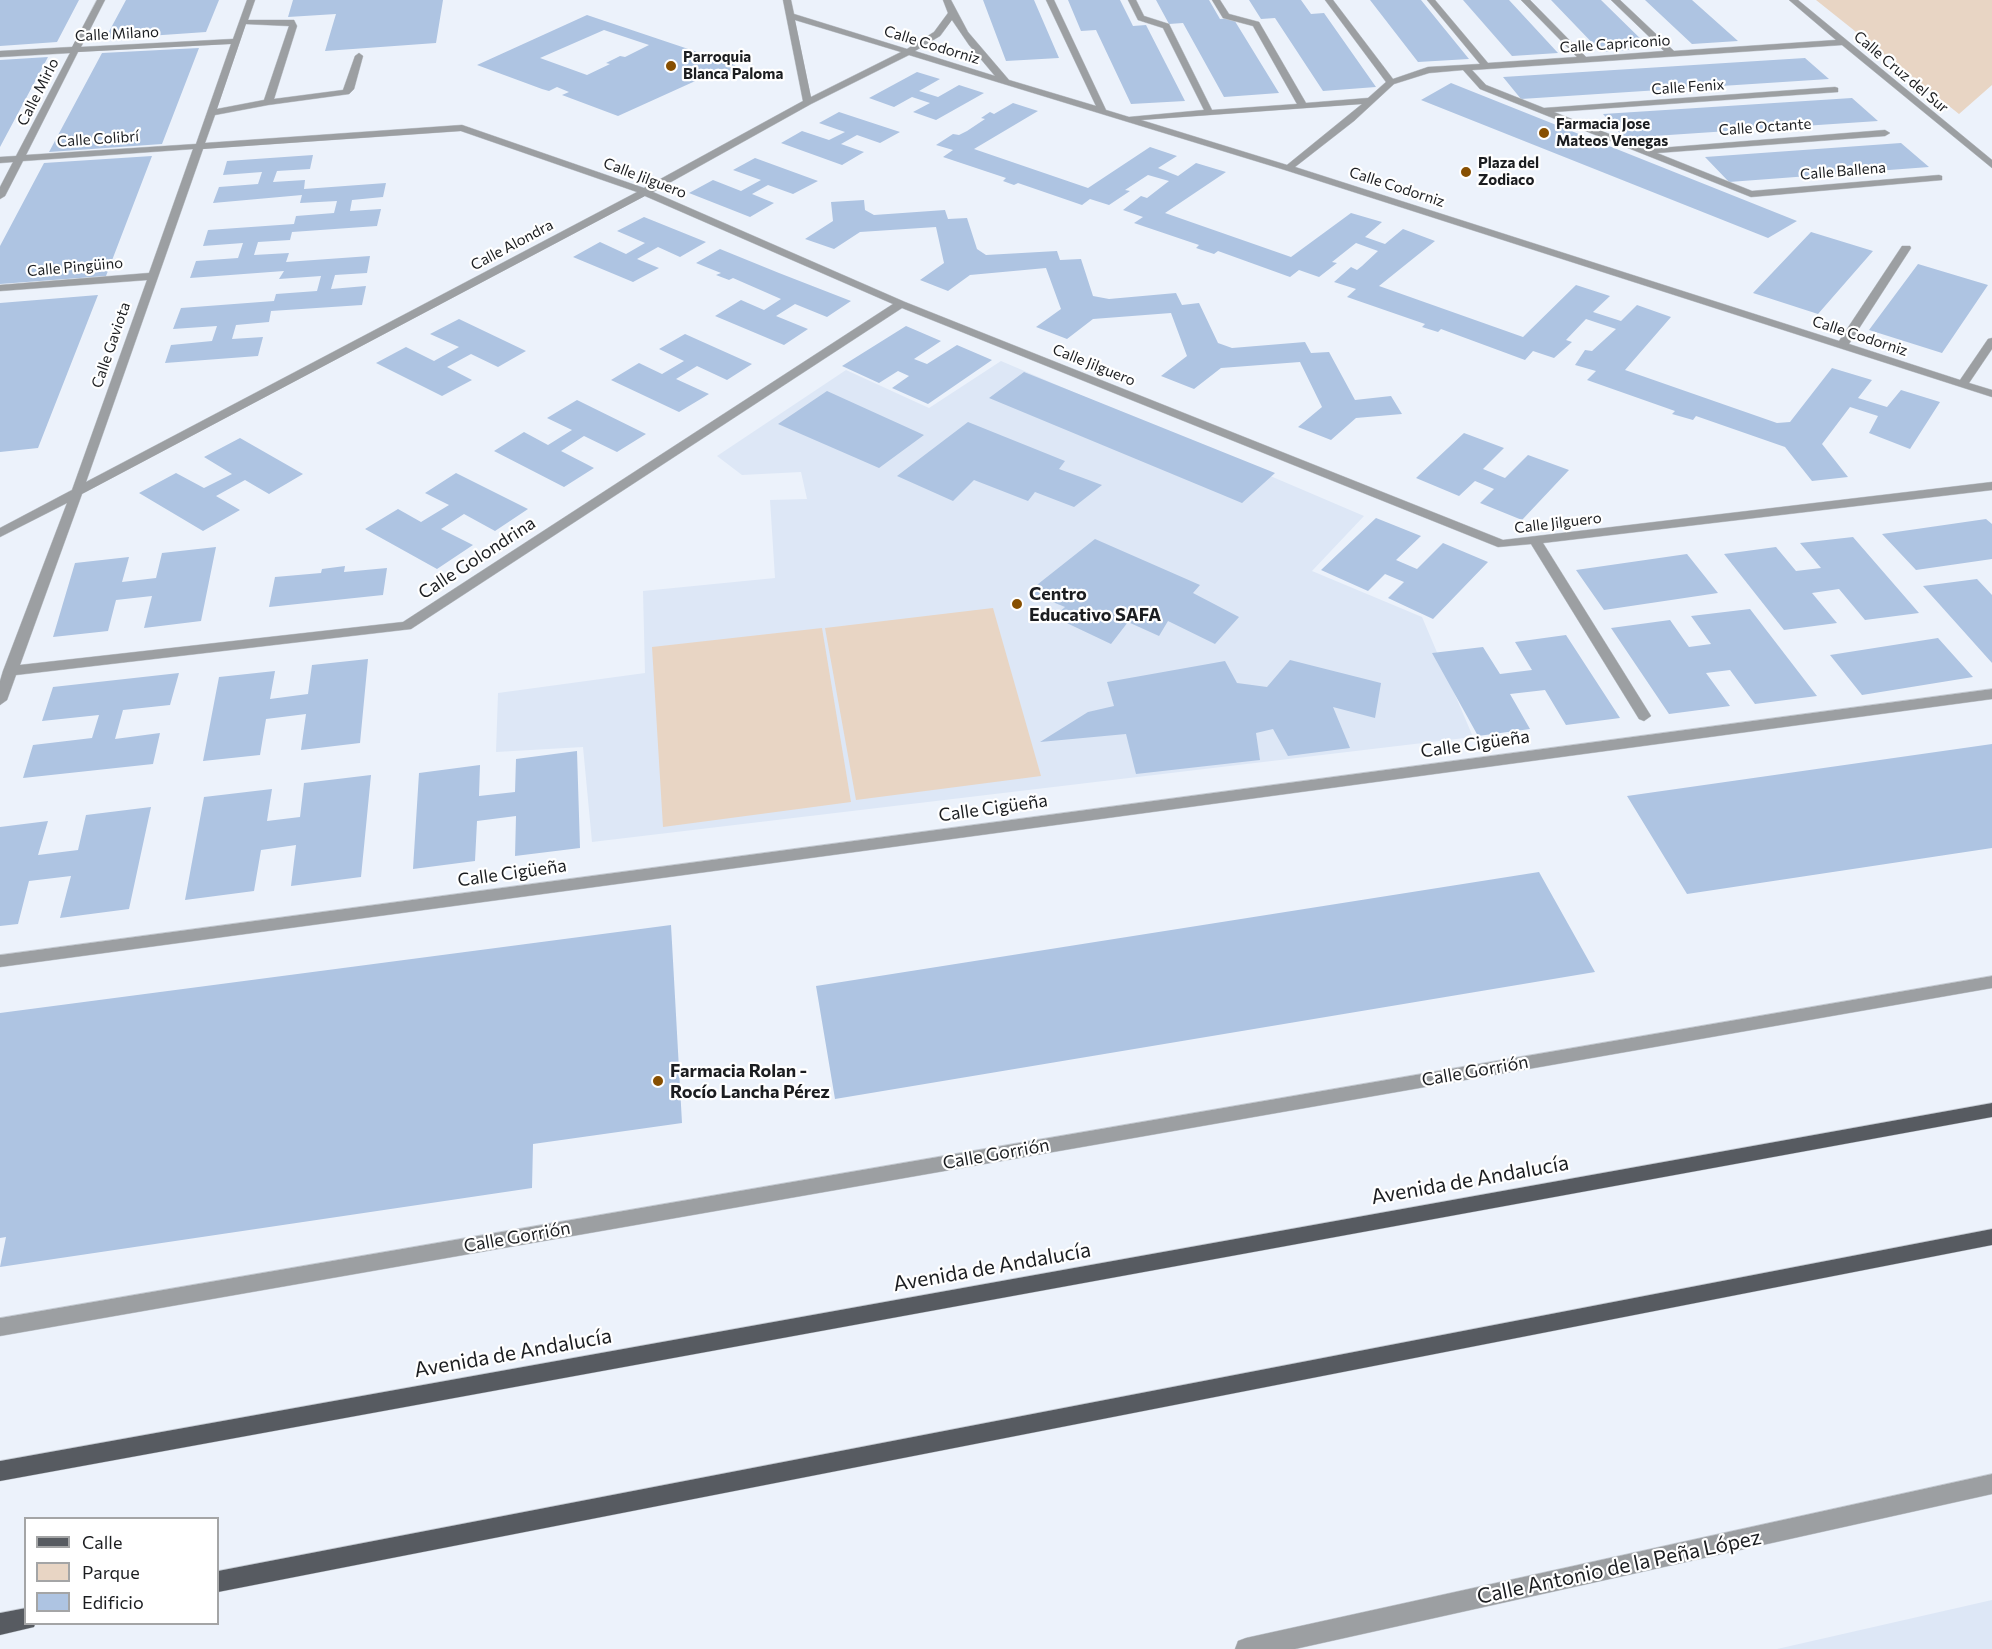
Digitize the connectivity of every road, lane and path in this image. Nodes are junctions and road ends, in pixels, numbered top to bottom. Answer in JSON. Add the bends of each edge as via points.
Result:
{"nodes":[{"id":1,"x":101,"y":0,"type":"edge"},
{"id":2,"x":250,"y":0,"type":"edge"},
{"id":3,"x":787,"y":0,"type":"edge"},
{"id":4,"x":947,"y":0,"type":"edge"},
{"id":5,"x":1050,"y":0,"type":"edge"},
{"id":6,"x":1132,"y":0,"type":"edge"},
{"id":7,"x":1216,"y":0,"type":"edge"},
{"id":8,"x":1329,"y":0,"type":"edge"},
{"id":9,"x":1431,"y":0,"type":"edge"},
{"id":10,"x":1525,"y":0,"type":"edge"},
{"id":11,"x":1615,"y":0,"type":"edge"},
{"id":12,"x":1793,"y":0,"type":"edge"},
{"id":13,"x":952,"y":14,"type":"junction"},
{"id":14,"x":790,"y":16,"type":"junction"},
{"id":15,"x":243,"y":22,"type":"junction"},
{"id":16,"x":236,"y":41,"type":"junction"},
{"id":17,"x":1843,"y":42,"type":"junction"},
{"id":18,"x":75,"y":50,"type":"junction"},
{"id":19,"x":906,"y":53,"type":"junction"},
{"id":20,"x":1671,"y":53,"type":"junction"},
{"id":21,"x":0,"y":54,"type":"edge"},
{"id":22,"x":359,"y":56,"type":"dead end"},
{"id":23,"x":1583,"y":59,"type":"junction"},
{"id":24,"x":1486,"y":66,"type":"junction"},
{"id":25,"x":1466,"y":68,"type":"junction"},
{"id":26,"x":1391,"y":82,"type":"junction"},
{"id":27,"x":1008,"y":83,"type":"junction"},
{"id":28,"x":1835,"y":90,"type":"dead end"},
{"id":29,"x":1370,"y":101,"type":"junction"},
{"id":30,"x":268,"y":102,"type":"junction"},
{"id":31,"x":808,"y":102,"type":"junction"},
{"id":32,"x":1303,"y":106,"type":"junction"},
{"id":33,"x":1544,"y":110,"type":"junction"},
{"id":34,"x":1103,"y":112,"type":"junction"},
{"id":35,"x":1209,"y":112,"type":"junction"},
{"id":36,"x":211,"y":113,"type":"junction"},
{"id":37,"x":1124,"y":118,"type":"junction"},
{"id":38,"x":1885,"y":133,"type":"dead end"},
{"id":39,"x":198,"y":147,"type":"junction"},
{"id":40,"x":1649,"y":151,"type":"junction"},
{"id":41,"x":19,"y":159,"type":"junction"},
{"id":42,"x":0,"y":160,"type":"edge"},
{"id":43,"x":1992,"y":165,"type":"edge"},
{"id":44,"x":1288,"y":168,"type":"junction"},
{"id":45,"x":1939,"y":178,"type":"dead end"},
{"id":46,"x":645,"y":192,"type":"junction"},
{"id":47,"x":0,"y":196,"type":"edge"},
{"id":48,"x":1906,"y":248,"type":"dead end"},
{"id":49,"x":153,"y":276,"type":"junction"},
{"id":50,"x":0,"y":288,"type":"edge"},
{"id":51,"x":901,"y":304,"type":"junction"},
{"id":52,"x":1992,"y":341,"type":"edge"},
{"id":53,"x":1842,"y":346,"type":"junction"},
{"id":54,"x":1962,"y":385,"type":"junction"},
{"id":55,"x":1992,"y":394,"type":"edge"},
{"id":56,"x":1992,"y":486,"type":"edge"},
{"id":57,"x":77,"y":492,"type":"junction"},
{"id":58,"x":4,"y":527,"type":"edge"},
{"id":59,"x":1535,"y":540,"type":"junction"},
{"id":60,"x":10,"y":671,"type":"junction"},
{"id":61,"x":1992,"y":694,"type":"edge"},
{"id":62,"x":0,"y":700,"type":"edge"},
{"id":63,"x":1644,"y":716,"type":"dead end"},
{"id":64,"x":0,"y":961,"type":"edge"},
{"id":65,"x":1992,"y":982,"type":"edge"},
{"id":66,"x":1992,"y":1110,"type":"edge"},
{"id":67,"x":1992,"y":1237,"type":"edge"},
{"id":68,"x":0,"y":1327,"type":"edge"},
{"id":69,"x":0,"y":1471,"type":"edge"},
{"id":70,"x":1992,"y":1484,"type":"edge"},
{"id":71,"x":219,"y":1582,"type":"edge"},
{"id":72,"x":24,"y":1619,"type":"edge"},
{"id":73,"x":0,"y":1624,"type":"edge"},
{"id":74,"x":1246,"y":1649,"type":"edge"}],
"edges":[{"from":1,"to":18,"type":"street","name":"Calle Mirlo"},
{"from":2,"to":15,"type":"street","name":"Calle Gaviota"},
{"from":3,"to":14,"type":"street"},
{"from":4,"to":13,"type":"street"},
{"from":5,"to":34,"type":"street"},
{"from":6,"to":35,"type":"street","via":[[1141,18],[1166,26]]},
{"from":7,"to":32,"type":"street","via":[[1226,16],[1256,24]]},
{"from":8,"to":26,"type":"street"},
{"from":9,"to":24,"type":"street"},
{"from":10,"to":23,"type":"street"},
{"from":11,"to":20,"type":"street"},
{"from":12,"to":17,"type":"street","name":"Calle Cruz del Sur"},
{"from":13,"to":19,"type":"street","name":"Calle Alondra","via":[[937,34]]},
{"from":13,"to":27,"type":"street","via":[[977,51]]},
{"from":14,"to":19,"type":"street","name":"Calle Codorniz"},
{"from":14,"to":31,"type":"street"},
{"from":15,"to":16,"type":"street","name":"Calle Gaviota"},
{"from":15,"to":30,"type":"street","via":[[283,20],[293,26]]},
{"from":16,"to":18,"type":"street","name":"Calle Milano"},
{"from":16,"to":36,"type":"street","name":"Calle Gaviota"},
{"from":17,"to":20,"type":"street","name":"Calle Capriconio"},
{"from":17,"to":43,"type":"street","name":"Calle Cruz del Sur"},
{"from":18,"to":21,"type":"street","name":"Calle Milano"},
{"from":18,"to":41,"type":"street","name":"Calle Mirlo"},
{"from":19,"to":27,"type":"street","name":"Calle Codorniz"},
{"from":19,"to":31,"type":"street","name":"Calle Alondra"},
{"from":20,"to":23,"type":"street","name":"Calle Capriconio"},
{"from":22,"to":30,"type":"street","via":[[346,92]]},
{"from":23,"to":24,"type":"street","name":"Calle Capriconio"},
{"from":24,"to":25,"type":"street","name":"Calle Capriconio"},
{"from":25,"to":26,"type":"street","name":"Calle Capriconio","via":[[1428,70]]},
{"from":25,"to":33,"type":"street","via":[[1484,87]]},
{"from":26,"to":29,"type":"street"},
{"from":27,"to":34,"type":"street","name":"Calle Codorniz"},
{"from":28,"to":33,"type":"street","name":"Calle Fenix"},
{"from":29,"to":32,"type":"street"},
{"from":29,"to":44,"type":"street"},
{"from":30,"to":36,"type":"street"},
{"from":31,"to":46,"type":"street","name":"Calle Alondra"},
{"from":32,"to":35,"type":"street"},
{"from":33,"to":40,"type":"street"},
{"from":34,"to":37,"type":"street","name":"Calle Codorniz"},
{"from":35,"to":37,"type":"street"},
{"from":36,"to":39,"type":"street","name":"Calle Gaviota"},
{"from":37,"to":44,"type":"street","name":"Calle Codorniz"},
{"from":38,"to":40,"type":"street","name":"Calle Octante"},
{"from":39,"to":41,"type":"street","name":"Calle Colibrí"},
{"from":39,"to":46,"type":"street","name":"Calle Jilguero","via":[[462,128]]},
{"from":39,"to":49,"type":"street","name":"Calle Gaviota"},
{"from":40,"to":45,"type":"street","name":"Calle Ballena","via":[[1751,194]]},
{"from":41,"to":42,"type":"street","name":"Calle Colibrí"},
{"from":41,"to":47,"type":"street","name":"Calle Mirlo"},
{"from":44,"to":53,"type":"street","name":"Calle Codorniz"},
{"from":46,"to":51,"type":"street","name":"Calle Jilguero"},
{"from":46,"to":57,"type":"street","name":"Calle Alondra"},
{"from":48,"to":53,"type":"street"},
{"from":49,"to":50,"type":"street","name":"Calle Pingüino"},
{"from":49,"to":57,"type":"street","name":"Calle Gaviota"},
{"from":51,"to":59,"type":"street","name":"Calle Jilguero","via":[[1502,544]]},
{"from":51,"to":60,"type":"street","name":"Calle Golondrina","via":[[406,626]]},
{"from":52,"to":54,"type":"street"},
{"from":53,"to":54,"type":"street","name":"Calle Codorniz"},
{"from":54,"to":55,"type":"street","name":"Calle Codorniz"},
{"from":56,"to":59,"type":"street","name":"Calle Jilguero"},
{"from":57,"to":58,"type":"street","name":"Calle Alondra"},
{"from":57,"to":60,"type":"street","name":"Calle Gaviota"},
{"from":59,"to":63,"type":"street"},
{"from":60,"to":62,"type":"street","name":"Calle Gaviota"},
{"from":61,"to":64,"type":"street","name":"Calle Cigüeña"},
{"from":65,"to":68,"type":"street","name":"Calle Gorrión"},
{"from":66,"to":69,"type":"main road","name":"Avenida de Andalucía"},
{"from":67,"to":71,"type":"main road"},
{"from":70,"to":74,"type":"street","name":"Calle Antonio de la Peña López"},
{"from":72,"to":73,"type":"main road"}]}
